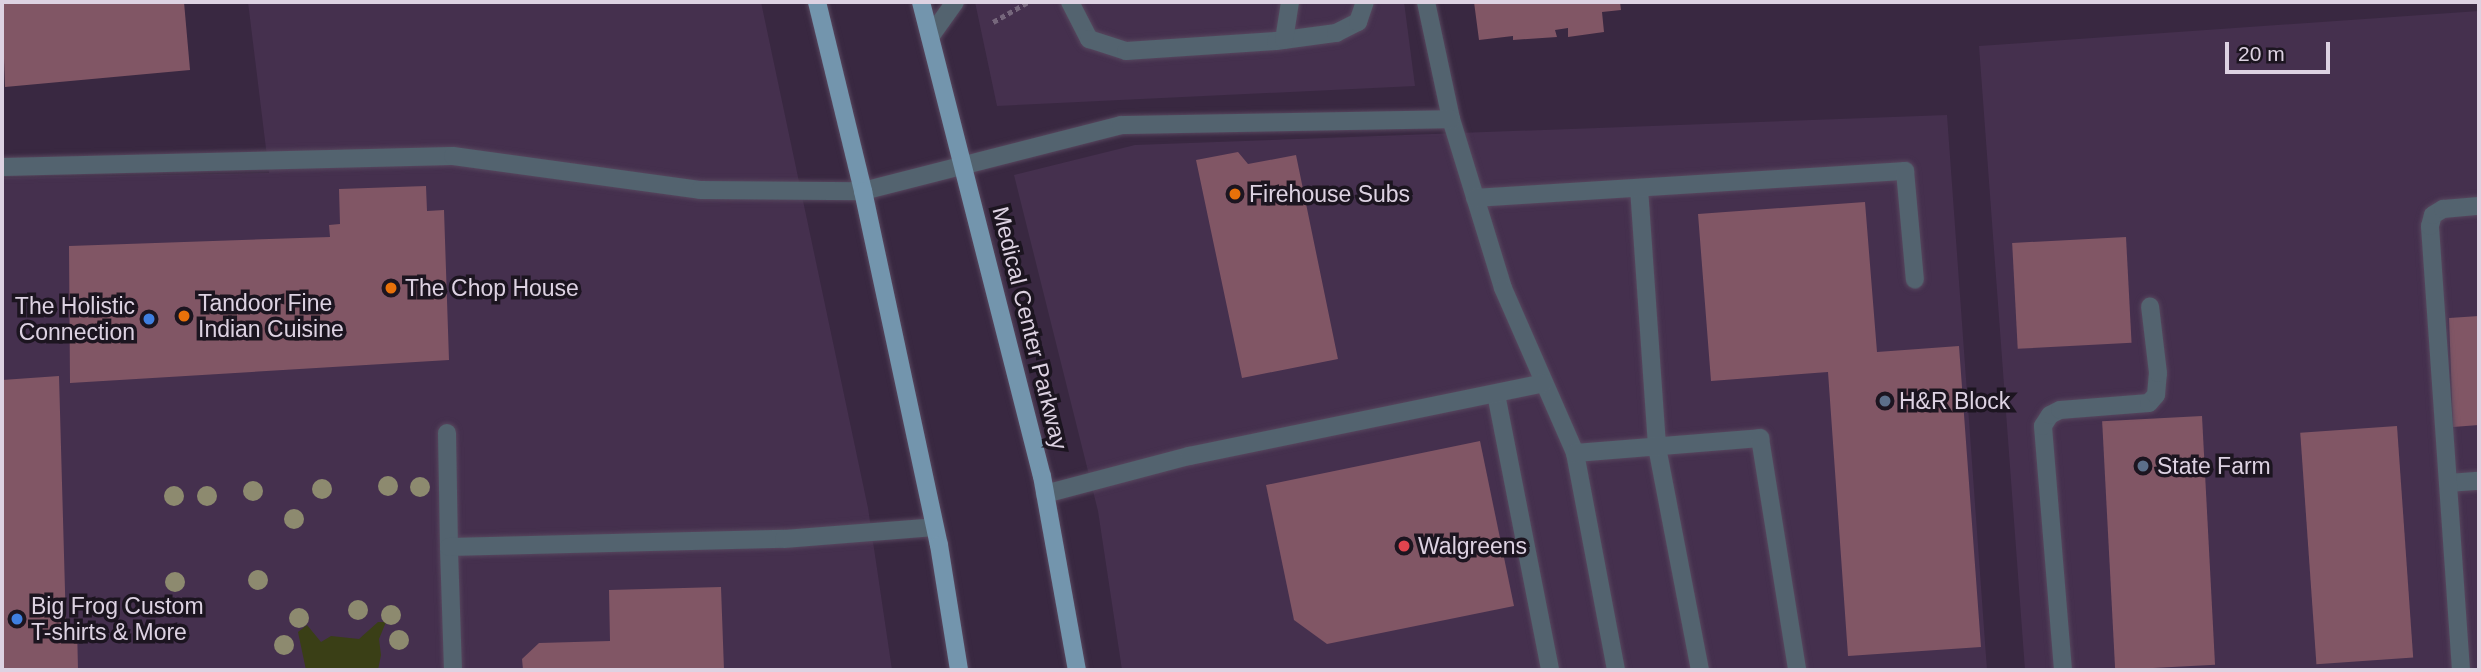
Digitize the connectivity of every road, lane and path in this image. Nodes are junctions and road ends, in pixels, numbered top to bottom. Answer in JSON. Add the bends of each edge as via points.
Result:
{"nodes":[{"id":1,"x":817,"y":2,"type":"edge"},
{"id":2,"x":921,"y":2,"type":"edge"},
{"id":3,"x":955,"y":2,"type":"edge"},
{"id":4,"x":1028,"y":2,"type":"edge"},
{"id":5,"x":1070,"y":2,"type":"edge"},
{"id":6,"x":1290,"y":2,"type":"edge"},
{"id":7,"x":1364,"y":2,"type":"edge"},
{"id":8,"x":1426,"y":2,"type":"edge"},
{"id":9,"x":993,"y":22,"type":"dead end"},
{"id":10,"x":930,"y":37,"type":"junction"},
{"id":11,"x":1284,"y":40,"type":"junction"},
{"id":12,"x":1451,"y":119,"type":"junction"},
{"id":13,"x":962,"y":164,"type":"junction"},
{"id":14,"x":2,"y":167,"type":"edge"},
{"id":15,"x":1639,"y":188,"type":"junction"},
{"id":16,"x":863,"y":191,"type":"junction"},
{"id":17,"x":1475,"y":198,"type":"junction"},
{"id":18,"x":2479,"y":206,"type":"edge"},
{"id":19,"x":1915,"y":280,"type":"dead end"},
{"id":20,"x":2150,"y":306,"type":"dead end"},
{"id":21,"x":1544,"y":383,"type":"junction"},
{"id":22,"x":1496,"y":394,"type":"junction"},
{"id":23,"x":447,"y":433,"type":"dead end"},
{"id":24,"x":1657,"y":447,"type":"junction"},
{"id":25,"x":1575,"y":453,"type":"junction"},
{"id":26,"x":2479,"y":481,"type":"edge"},
{"id":27,"x":2448,"y":483,"type":"junction"},
{"id":28,"x":1045,"y":494,"type":"junction"},
{"id":29,"x":935,"y":527,"type":"junction"},
{"id":30,"x":449,"y":547,"type":"junction"},
{"id":31,"x":453,"y":670,"type":"edge"},
{"id":32,"x":959,"y":670,"type":"edge"},
{"id":33,"x":1077,"y":670,"type":"edge"},
{"id":34,"x":1550,"y":670,"type":"edge"},
{"id":35,"x":1616,"y":670,"type":"edge"},
{"id":36,"x":1700,"y":670,"type":"edge"},
{"id":37,"x":1797,"y":670,"type":"edge"},
{"id":38,"x":2063,"y":670,"type":"edge"},
{"id":39,"x":2461,"y":670,"type":"edge"}],
"edges":[{"from":1,"to":16,"type":"main road"},
{"from":2,"to":10,"type":"main road","name":"Medical Center Parkway"},
{"from":3,"to":10,"type":"street"},
{"from":4,"to":9,"type":"path"},
{"from":5,"to":11,"type":"street","via":[[1090,39],[1126,51]]},
{"from":6,"to":11,"type":"street"},
{"from":7,"to":11,"type":"street","via":[[1358,22],[1336,33]]},
{"from":8,"to":12,"type":"street"},
{"from":10,"to":13,"type":"main road","name":"Medical Center Parkway"},
{"from":12,"to":13,"type":"street","via":[[1121,125]]},
{"from":12,"to":17,"type":"street"},
{"from":13,"to":16,"type":"street"},
{"from":13,"to":28,"type":"main road","name":"Medical Center Parkway"},
{"from":14,"to":16,"type":"street","via":[[453,156],[700,190]]},
{"from":15,"to":17,"type":"street"},
{"from":15,"to":19,"type":"street","via":[[1905,171]]},
{"from":15,"to":24,"type":"street"},
{"from":16,"to":29,"type":"main road"},
{"from":17,"to":21,"type":"street","via":[[1503,288]]},
{"from":18,"to":27,"type":"street","via":[[2443,209],[2433,215],[2430,226]]},
{"from":20,"to":38,"type":"street","via":[[2158,373],[2156,395],[2149,403],[2060,410],[2049,415],[2043,426]]},
{"from":21,"to":22,"type":"street"},
{"from":21,"to":25,"type":"street"},
{"from":22,"to":28,"type":"street","via":[[1189,456]]},
{"from":22,"to":34,"type":"street"},
{"from":23,"to":30,"type":"street"},
{"from":24,"to":25,"type":"street"},
{"from":24,"to":36,"type":"street"},
{"from":24,"to":37,"type":"street","via":[[1760,438]]},
{"from":25,"to":35,"type":"street"},
{"from":26,"to":27,"type":"street"},
{"from":27,"to":39,"type":"street"},
{"from":28,"to":33,"type":"main road","name":"Medical Center Parkway"},
{"from":29,"to":30,"type":"street","via":[[784,539]]},
{"from":29,"to":32,"type":"main road"},
{"from":30,"to":31,"type":"street"}]}
